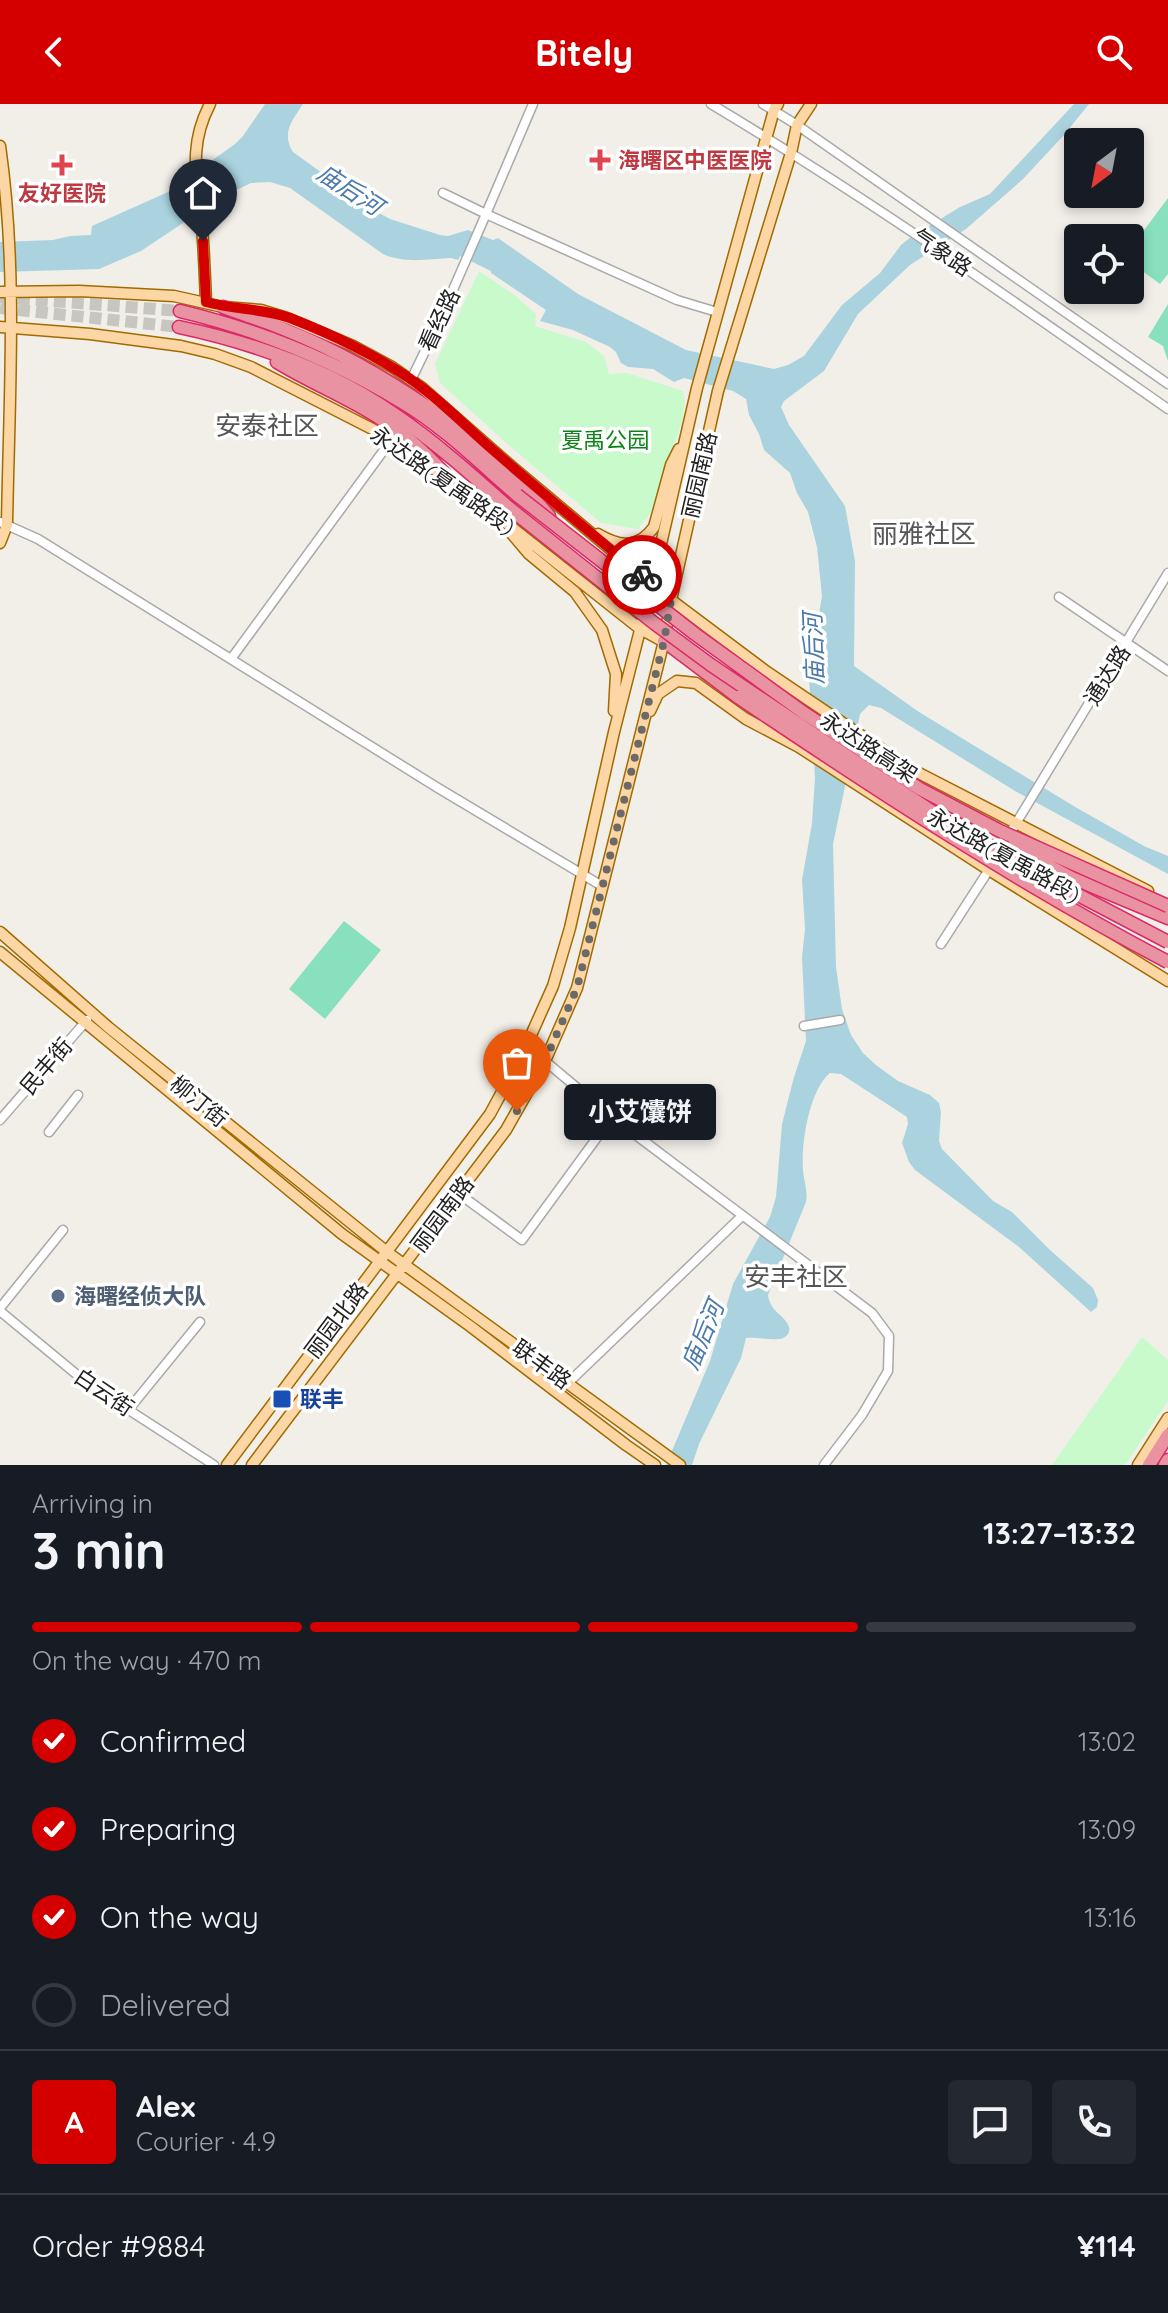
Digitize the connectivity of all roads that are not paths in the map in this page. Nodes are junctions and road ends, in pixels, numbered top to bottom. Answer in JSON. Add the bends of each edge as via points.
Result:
{"nodes":[{"id":1,"x":210,"y":104,"type":"edge"},
{"id":2,"x":533,"y":104,"type":"edge"},
{"id":3,"x":711,"y":104,"type":"edge"},
{"id":4,"x":763,"y":104,"type":"edge"},
{"id":5,"x":811,"y":104,"type":"edge"},
{"id":6,"x":776,"y":107,"type":"edge"},
{"id":7,"x":797,"y":125,"type":"junction"},
{"id":8,"x":768,"y":138,"type":"junction"},
{"id":9,"x":0,"y":146,"type":"edge"},
{"id":10,"x":791,"y":153,"type":"junction"},
{"id":11,"x":443,"y":193,"type":"dead end"},
{"id":12,"x":486,"y":214,"type":"junction"},
{"id":13,"x":5,"y":292,"type":"edge"},
{"id":14,"x":206,"y":302,"type":"junction"},
{"id":15,"x":223,"y":307,"type":"junction"},
{"id":16,"x":180,"y":311,"type":"tunnel mouth"},
{"id":17,"x":717,"y":312,"type":"junction"},
{"id":18,"x":5,"y":327,"type":"edge"},
{"id":19,"x":179,"y":327,"type":"tunnel mouth"},
{"id":20,"x":247,"y":344,"type":"junction"},
{"id":21,"x":411,"y":380,"type":"junction"},
{"id":22,"x":1168,"y":384,"type":"edge"},
{"id":23,"x":1168,"y":409,"type":"edge"},
{"id":24,"x":687,"y":433,"type":"junction"},
{"id":25,"x":392,"y":439,"type":"junction"},
{"id":26,"x":455,"y":485,"type":"junction"},
{"id":27,"x":521,"y":490,"type":"junction"},
{"id":28,"x":495,"y":514,"type":"junction"},
{"id":29,"x":578,"y":522,"type":"junction"},
{"id":30,"x":4,"y":523,"type":"edge"},
{"id":31,"x":0,"y":543,"type":"edge"},
{"id":32,"x":1168,"y":573,"type":"edge"},
{"id":33,"x":652,"y":583,"type":"junction"},
{"id":34,"x":1059,"y":597,"type":"dead end"},
{"id":35,"x":671,"y":600,"type":"junction"},
{"id":36,"x":639,"y":628,"type":"junction"},
{"id":37,"x":664,"y":641,"type":"junction"},
{"id":38,"x":1126,"y":644,"type":"junction"},
{"id":39,"x":231,"y":659,"type":"junction"},
{"id":40,"x":1168,"y":671,"type":"edge"},
{"id":41,"x":614,"y":732,"type":"junction"},
{"id":42,"x":638,"y":738,"type":"junction"},
{"id":43,"x":1016,"y":824,"type":"junction"},
{"id":44,"x":1000,"y":831,"type":"junction"},
{"id":45,"x":998,"y":855,"type":"junction"},
{"id":46,"x":989,"y":870,"type":"junction"},
{"id":47,"x":581,"y":874,"type":"junction"},
{"id":48,"x":602,"y":886,"type":"junction"},
{"id":49,"x":1063,"y":887,"type":"junction"},
{"id":50,"x":1168,"y":904,"type":"edge"},
{"id":51,"x":1168,"y":918,"type":"edge"},
{"id":52,"x":0,"y":932,"type":"edge"},
{"id":53,"x":1168,"y":942,"type":"edge"},
{"id":54,"x":941,"y":944,"type":"dead end"},
{"id":55,"x":0,"y":952,"type":"edge"},
{"id":56,"x":1168,"y":964,"type":"edge"},
{"id":57,"x":1168,"y":981,"type":"edge"},
{"id":58,"x":94,"y":1015,"type":"junction"},
{"id":59,"x":840,"y":1020,"type":"dead end"},
{"id":60,"x":84,"y":1022,"type":"junction"},
{"id":61,"x":804,"y":1026,"type":"dead end"},
{"id":62,"x":545,"y":1061,"type":"junction"},
{"id":63,"x":78,"y":1095,"type":"dead end"},
{"id":64,"x":612,"y":1117,"type":"junction"},
{"id":65,"x":0,"y":1120,"type":"edge"},
{"id":66,"x":49,"y":1132,"type":"dead end"},
{"id":67,"x":458,"y":1193,"type":"junction"},
{"id":68,"x":740,"y":1215,"type":"junction"},
{"id":69,"x":63,"y":1230,"type":"dead end"},
{"id":70,"x":387,"y":1252,"type":"junction"},
{"id":71,"x":380,"y":1263,"type":"junction"},
{"id":72,"x":404,"y":1264,"type":"junction"},
{"id":73,"x":397,"y":1274,"type":"junction"},
{"id":74,"x":0,"y":1309,"type":"edge"},
{"id":75,"x":200,"y":1322,"type":"dead end"},
{"id":76,"x":568,"y":1383,"type":"junction"},
{"id":77,"x":129,"y":1409,"type":"junction"},
{"id":78,"x":1168,"y":1418,"type":"edge"},
{"id":79,"x":1168,"y":1435,"type":"edge"},
{"id":80,"x":1168,"y":1460,"type":"edge"},
{"id":81,"x":214,"y":1465,"type":"edge"},
{"id":82,"x":227,"y":1465,"type":"edge"},
{"id":83,"x":252,"y":1465,"type":"edge"},
{"id":84,"x":655,"y":1465,"type":"edge"},
{"id":85,"x":680,"y":1465,"type":"edge"},
{"id":86,"x":824,"y":1465,"type":"edge"},
{"id":87,"x":1138,"y":1465,"type":"edge"},
{"id":88,"x":1149,"y":1465,"type":"edge"},
{"id":89,"x":1165,"y":1465,"type":"edge"}],
"edges":[{"from":1,"to":14,"type":"main road","via":[[194,154]]},
{"from":2,"to":12,"type":"street","name":"看经路"},
{"from":3,"to":8,"type":"street","name":"气象路"},
{"from":4,"to":6,"type":"street","name":"气象路"},
{"from":5,"to":7,"type":"main road"},
{"from":6,"to":7,"type":"street","name":"气象路"},
{"from":6,"to":8,"type":"main road"},
{"from":7,"to":10,"type":"main road"},
{"from":7,"to":22,"type":"street","name":"气象路"},
{"from":8,"to":10,"type":"street","name":"气象路"},
{"from":8,"to":17,"type":"main road"},
{"from":9,"to":13,"type":"main road","via":[[11,270]]},
{"from":10,"to":23,"type":"street","name":"气象路","via":[[943,251]]},
{"from":10,"to":35,"type":"main road","name":"丽园南路","via":[[725,362]]},
{"from":11,"to":12,"type":"street"},
{"from":12,"to":17,"type":"street","via":[[677,300]]},
{"from":12,"to":21,"type":"street","name":"看经路"},
{"from":13,"to":14,"type":"main road","via":[[79,291]]},
{"from":13,"to":18,"type":"main road"},
{"from":14,"to":15,"type":"main road"},
{"from":15,"to":21,"type":"main road","via":[[287,318],[353,346]]},
{"from":15,"to":27,"type":"highway","via":[[287,330],[413,397],[454,427]]},
{"from":16,"to":27,"type":"highway","name":"永达路高架","via":[[271,337],[404,402]]},
{"from":17,"to":24,"type":"main road","name":"丽园南路"},
{"from":18,"to":25,"type":"main road","name":"永达路(夏禹路段)","via":[[215,354]]},
{"from":18,"to":30,"type":"main road"},
{"from":19,"to":20,"type":"highway","name":"永达路高架"},
{"from":20,"to":26,"type":"highway","via":[[383,420],[426,452]]},
{"from":20,"to":49,"type":"highway","name":"永达路高架","bridge":true,"via":[[394,413],[711,665],[948,822]]},
{"from":21,"to":29,"type":"main road"},
{"from":24,"to":29,"type":"main road","via":[[671,465],[654,527],[643,540],[627,545]]},
{"from":24,"to":33,"type":"main road","name":"丽园南路"},
{"from":25,"to":26,"type":"main road","name":"永达路(夏禹路段)"},
{"from":25,"to":39,"type":"street"},
{"from":26,"to":28,"type":"main road","name":"永达路(夏禹路段)"},
{"from":27,"to":44,"type":"highway","name":"永达路高架","bridge":true,"via":[[562,531],[804,713],[920,789]]},
{"from":28,"to":36,"type":"main road","name":"永达路(夏禹路段)"},
{"from":28,"to":41,"type":"main road","via":[[529,554],[575,592],[602,630],[616,674]]},
{"from":29,"to":33,"type":"main road"},
{"from":30,"to":31,"type":"main road"},
{"from":30,"to":39,"type":"street"},
{"from":32,"to":38,"type":"street","name":"通达路"},
{"from":33,"to":35,"type":"main road"},
{"from":33,"to":36,"type":"main road","name":"丽园南路"},
{"from":34,"to":38,"type":"street"},
{"from":35,"to":37,"type":"main road","name":"丽园南路"},
{"from":35,"to":43,"type":"main road","name":"永达路(夏禹路段)","via":[[911,769]]},
{"from":36,"to":37,"type":"main road","name":"永达路(夏禹路段)"},
{"from":36,"to":41,"type":"main road","name":"丽园南路"},
{"from":37,"to":42,"type":"main road","name":"丽园南路"},
{"from":37,"to":45,"type":"main road","name":"永达路(夏禹路段)","bridge":true,"via":[[844,762]]},
{"from":37,"to":56,"type":"highway","bridge":true,"via":[[858,777]]},
{"from":38,"to":40,"type":"street"},
{"from":38,"to":43,"type":"street","name":"通达路"},
{"from":39,"to":47,"type":"street"},
{"from":41,"to":47,"type":"main road","name":"丽园南路"},
{"from":42,"to":46,"type":"main road","via":[[658,694],[677,681],[696,683]]},
{"from":42,"to":48,"type":"main road","name":"丽园南路"},
{"from":43,"to":45,"type":"street","name":"通达路"},
{"from":43,"to":50,"type":"main road","name":"永达路(夏禹路段)"},
{"from":44,"to":50,"type":"highway","bridge":true},
{"from":44,"to":51,"type":"highway","bridge":true,"via":[[1070,877]]},
{"from":45,"to":46,"type":"street","name":"通达路"},
{"from":45,"to":53,"type":"main road","name":"永达路(夏禹路段)"},
{"from":46,"to":54,"type":"street","name":"通达路"},
{"from":46,"to":57,"type":"main road"},
{"from":47,"to":48,"type":"street"},
{"from":47,"to":70,"type":"main road","name":"丽园南路","via":[[553,986],[523,1053],[490,1114]]},
{"from":48,"to":62,"type":"main road","name":"丽园南路","via":[[577,988]]},
{"from":49,"to":53,"type":"highway","bridge":true},
{"from":49,"to":56,"type":"highway","bridge":true},
{"from":52,"to":58,"type":"main road","name":"柳汀街"},
{"from":55,"to":60,"type":"main road","name":"柳汀街"},
{"from":58,"to":60,"type":"street","name":"民丰街"},
{"from":58,"to":70,"type":"main road","name":"柳汀街"},
{"from":59,"to":61,"type":"street"},
{"from":60,"to":65,"type":"street","name":"民丰街"},
{"from":60,"to":71,"type":"main road","name":"柳汀街"},
{"from":62,"to":64,"type":"street"},
{"from":62,"to":67,"type":"main road","name":"丽园南路","via":[[506,1130]]},
{"from":63,"to":66,"type":"street"},
{"from":64,"to":67,"type":"street","via":[[522,1240]]},
{"from":64,"to":68,"type":"street"},
{"from":67,"to":72,"type":"main road","name":"丽园南路"},
{"from":68,"to":76,"type":"street"},
{"from":68,"to":86,"type":"street","via":[[872,1313],[889,1336],[888,1371]]},
{"from":69,"to":74,"type":"street"},
{"from":70,"to":71,"type":"main road","name":"丽园北路"},
{"from":70,"to":72,"type":"main road","name":"柳汀街"},
{"from":71,"to":73,"type":"main road","name":"柳汀街"},
{"from":71,"to":82,"type":"main road","name":"丽园北路"},
{"from":72,"to":73,"type":"main road","name":"丽园北路"},
{"from":72,"to":76,"type":"main road","name":"联丰路"},
{"from":73,"to":83,"type":"main road","name":"丽园北路"},
{"from":73,"to":84,"type":"main road","name":"联丰路"},
{"from":74,"to":77,"type":"street","name":"白云街","via":[[87,1383]]},
{"from":75,"to":77,"type":"street"},
{"from":76,"to":85,"type":"main road","name":"联丰路"},
{"from":77,"to":81,"type":"street","name":"白云街"},
{"from":78,"to":87,"type":"main road"},
{"from":79,"to":88,"type":"highway"},
{"from":80,"to":89,"type":"highway"}]}
